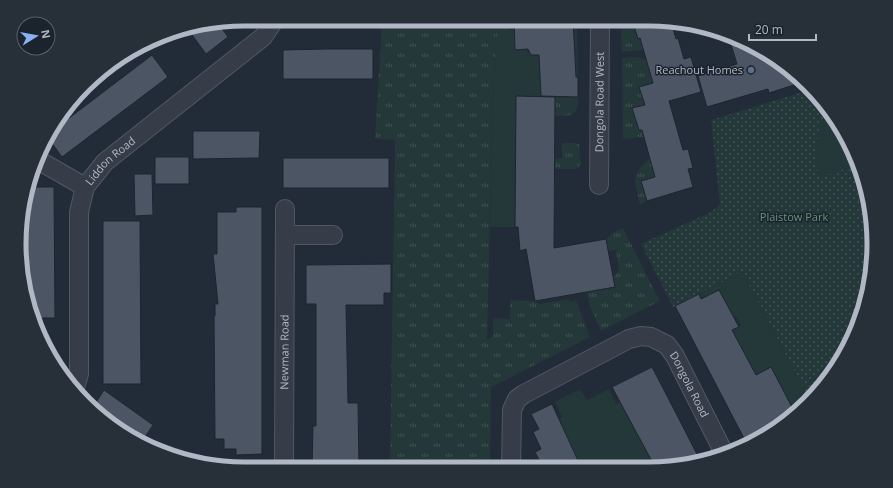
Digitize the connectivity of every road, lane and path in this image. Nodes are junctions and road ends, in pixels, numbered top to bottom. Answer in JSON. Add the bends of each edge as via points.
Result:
{"nodes":[{"id":1,"x":270,"y":26,"type":"edge"},
{"id":2,"x":600,"y":26,"type":"edge"},
{"id":3,"x":42,"y":163,"type":"edge"},
{"id":4,"x":599,"y":185,"type":"dead end"},
{"id":5,"x":85,"y":187,"type":"junction"},
{"id":6,"x":285,"y":209,"type":"dead end"},
{"id":7,"x":286,"y":235,"type":"junction"},
{"id":8,"x":333,"y":235,"type":"dead end"},
{"id":9,"x":76,"y":383,"type":"edge"},
{"id":10,"x":722,"y":449,"type":"edge"},
{"id":11,"x":284,"y":462,"type":"edge"},
{"id":12,"x":511,"y":462,"type":"edge"}],
"edges":[{"from":1,"to":5,"type":"street","name":"Liddon Road","via":[[263,37],[105,162]]},
{"from":2,"to":4,"type":"street","name":"Dongola Road West"},
{"from":3,"to":5,"type":"street"},
{"from":5,"to":9,"type":"street","name":"Liddon Road","via":[[79,212],[79,374]]},
{"from":6,"to":7,"type":"street","name":"Newman Road"},
{"from":7,"to":8,"type":"street"},
{"from":7,"to":11,"type":"street","name":"Newman Road"},
{"from":10,"to":12,"type":"street","name":"Dongola Road","via":[[675,356],[667,345],[652,337],[640,336],[628,339],[571,368],[518,399],[512,410]]}]}
